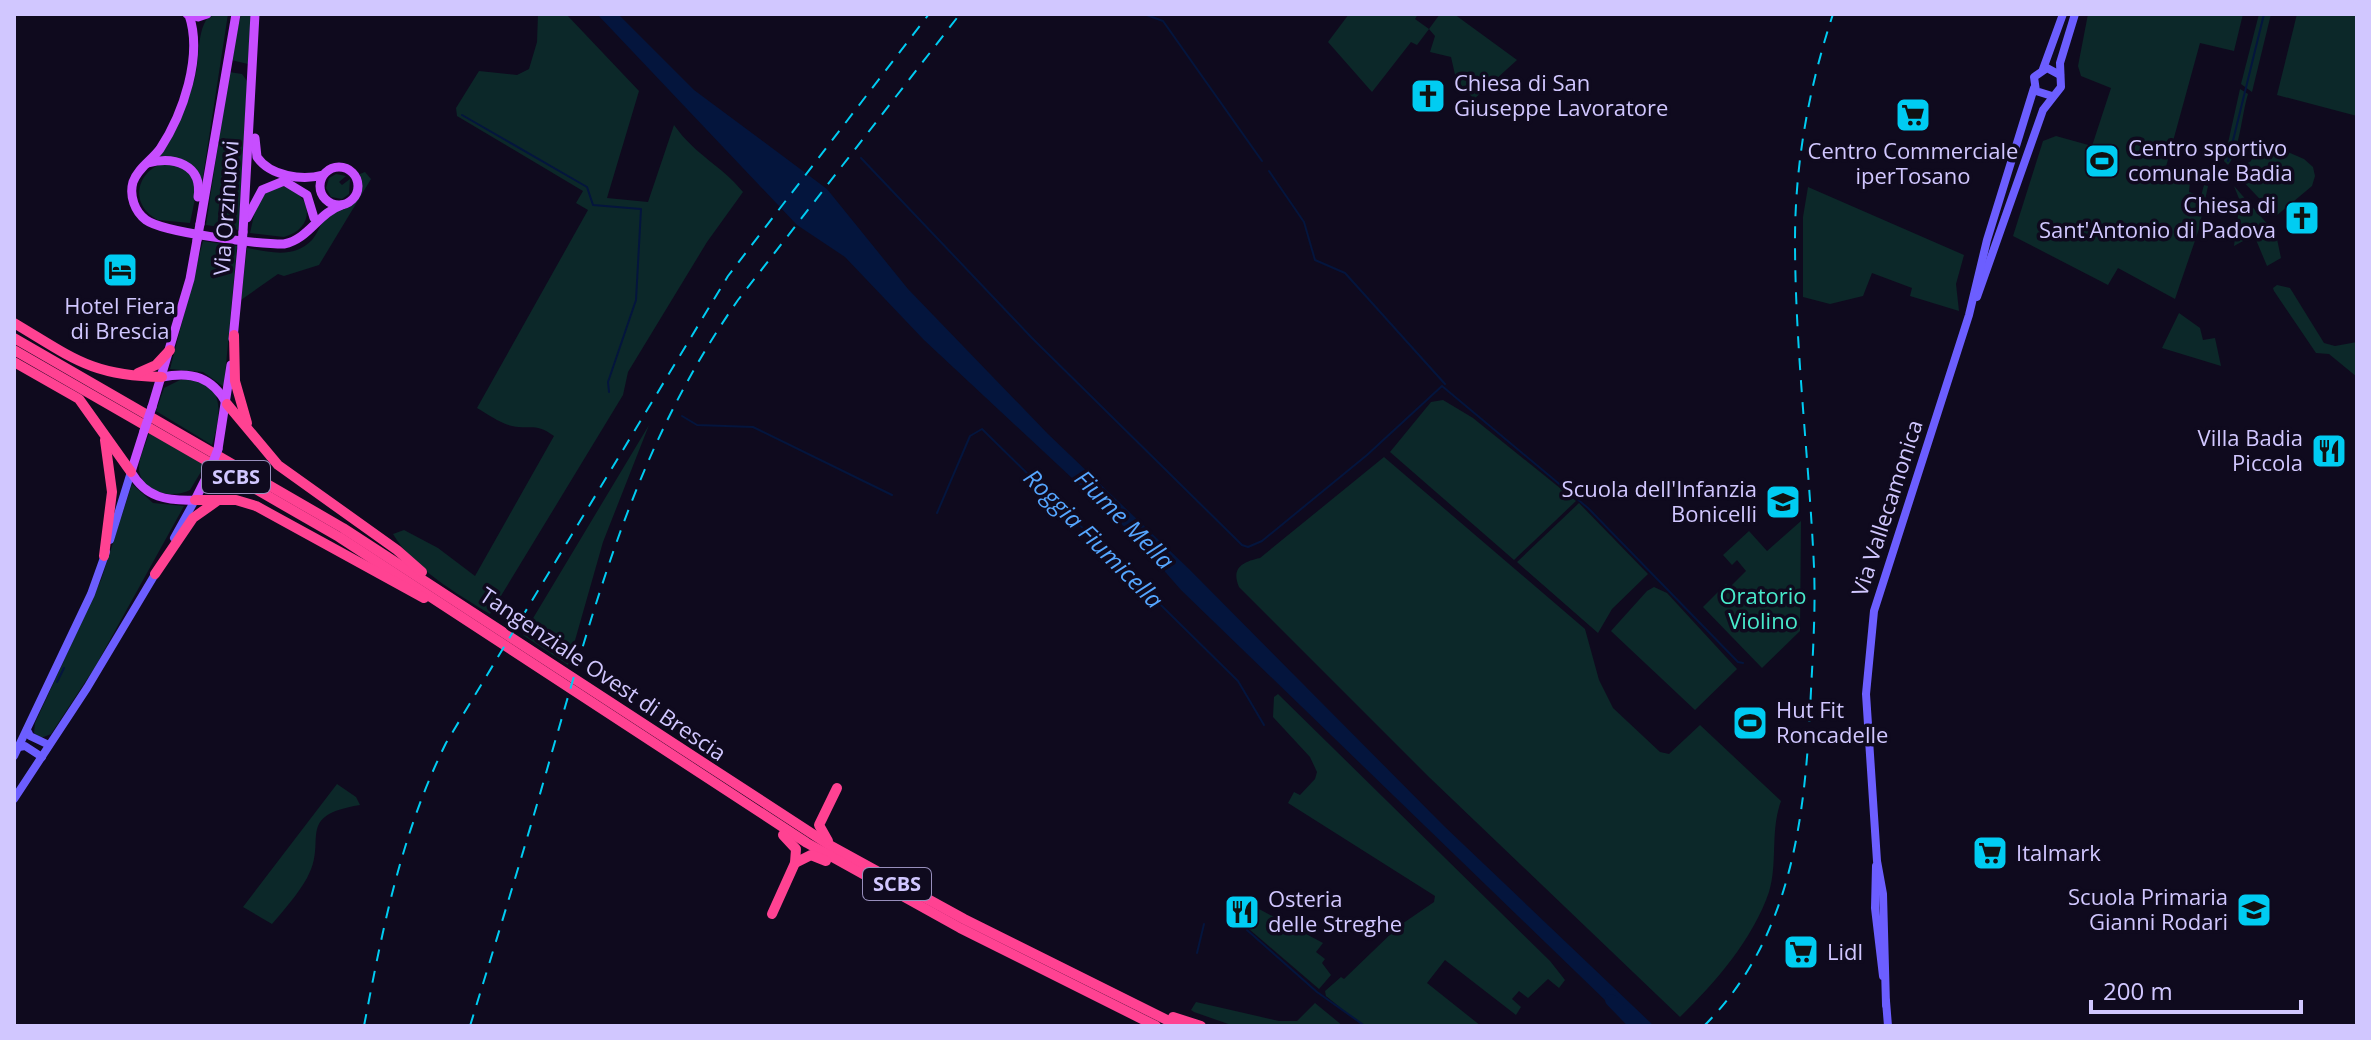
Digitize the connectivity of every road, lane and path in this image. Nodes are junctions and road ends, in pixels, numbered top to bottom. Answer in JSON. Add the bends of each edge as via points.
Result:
{"nodes":[{"id":1,"x":236,"y":14,"type":"edge"},
{"id":2,"x":255,"y":14,"type":"edge"},
{"id":3,"x":2063,"y":14,"type":"edge"},
{"id":4,"x":2075,"y":14,"type":"edge"},
{"id":5,"x":188,"y":15,"type":"edge"},
{"id":6,"x":205,"y":15,"type":"edge"},
{"id":7,"x":195,"y":32,"type":"junction"},
{"id":8,"x":2043,"y":69,"type":"junction"},
{"id":9,"x":2060,"y":75,"type":"junction"},
{"id":10,"x":2034,"y":88,"type":"junction"},
{"id":11,"x":2052,"y":96,"type":"junction"},
{"id":12,"x":252,"y":103,"type":"junction"},
{"id":13,"x":148,"y":163,"type":"junction"},
{"id":14,"x":323,"y":175,"type":"junction"},
{"id":15,"x":291,"y":182,"type":"junction"},
{"id":16,"x":321,"y":192,"type":"junction"},
{"id":17,"x":342,"y":205,"type":"junction"},
{"id":18,"x":313,"y":223,"type":"junction"},
{"id":19,"x":200,"y":224,"type":"junction"},
{"id":20,"x":244,"y":230,"type":"junction"},
{"id":21,"x":1969,"y":315,"type":"junction"},
{"id":22,"x":14,"y":323,"type":"edge"},
{"id":23,"x":234,"y":335,"type":"junction"},
{"id":24,"x":14,"y":338,"type":"edge"},
{"id":25,"x":14,"y":350,"type":"edge"},
{"id":26,"x":170,"y":350,"type":"junction"},
{"id":27,"x":14,"y":362,"type":"edge"},
{"id":28,"x":128,"y":376,"type":"junction"},
{"id":29,"x":162,"y":377,"type":"junction"},
{"id":30,"x":227,"y":404,"type":"junction"},
{"id":31,"x":103,"y":430,"type":"junction"},
{"id":32,"x":255,"y":440,"type":"junction"},
{"id":33,"x":131,"y":472,"type":"junction"},
{"id":34,"x":195,"y":500,"type":"junction"},
{"id":35,"x":219,"y":500,"type":"junction"},
{"id":36,"x":104,"y":556,"type":"junction"},
{"id":37,"x":155,"y":574,"type":"junction"},
{"id":38,"x":448,"y":595,"type":"junction"},
{"id":39,"x":454,"y":611,"type":"junction"},
{"id":40,"x":27,"y":730,"type":"junction"},
{"id":41,"x":49,"y":745,"type":"junction"},
{"id":42,"x":16,"y":752,"type":"edge"},
{"id":43,"x":42,"y":757,"type":"junction"},
{"id":44,"x":837,"y":788,"type":"dead end"},
{"id":45,"x":14,"y":799,"type":"edge"},
{"id":46,"x":822,"y":814,"type":"junction"},
{"id":47,"x":785,"y":818,"type":"junction"},
{"id":48,"x":771,"y":821,"type":"junction"},
{"id":49,"x":831,"y":846,"type":"junction"},
{"id":50,"x":795,"y":863,"type":"junction"},
{"id":51,"x":853,"y":871,"type":"junction"},
{"id":52,"x":772,"y":914,"type":"dead end"},
{"id":53,"x":1122,"y":1003,"type":"junction"},
{"id":54,"x":1144,"y":1026,"type":"edge"},
{"id":55,"x":1156,"y":1026,"type":"edge"},
{"id":56,"x":1179,"y":1026,"type":"edge"},
{"id":57,"x":1201,"y":1026,"type":"edge"},
{"id":58,"x":1888,"y":1026,"type":"edge"}],
"edges":[{"from":1,"to":19,"type":"main road","name":"Via Orzinuovi"},
{"from":2,"to":12,"type":"main road","name":"Via Orzinuovi"},
{"from":3,"to":8,"type":"main road"},
{"from":4,"to":9,"type":"main road"},
{"from":5,"to":6,"type":"main road"},
{"from":5,"to":7,"type":"main road"},
{"from":6,"to":7,"type":"main road"},
{"from":7,"to":13,"type":"main road","via":[[184,92],[163,144]]},
{"from":8,"to":9,"type":"main road"},
{"from":8,"to":10,"type":"main road","via":[[2034,77]]},
{"from":9,"to":11,"type":"main road","via":[[2061,87]]},
{"from":10,"to":11,"type":"main road","via":[[2042,96]]},
{"from":10,"to":21,"type":"main road","name":"Via Vallecamonica"},
{"from":11,"to":21,"type":"main road","name":"Via Vallecamonica"},
{"from":12,"to":14,"type":"main road","via":[[261,163],[276,173]]},
{"from":12,"to":20,"type":"main road","name":"Via Orzinuovi"},
{"from":13,"to":18,"type":"main road","via":[[136,175],[132,196],[142,217],[157,226],[275,244],[299,239]]},
{"from":13,"to":19,"type":"main road","via":[[175,160],[192,170],[200,190]]},
{"from":14,"to":16,"type":"main road"},
{"from":14,"to":17,"type":"main road","via":[[338,167],[356,176],[357,193]]},
{"from":15,"to":16,"type":"main road"},
{"from":15,"to":18,"type":"main road","via":[[307,195]]},
{"from":15,"to":20,"type":"main road","via":[[262,190]]},
{"from":16,"to":17,"type":"main road","via":[[330,203]]},
{"from":16,"to":18,"type":"main road"},
{"from":17,"to":18,"type":"main road"},
{"from":19,"to":26,"type":"main road","name":"Via Orzinuovi","bridge":true},
{"from":20,"to":23,"type":"main road","name":"Via Orzinuovi","bridge":true},
{"from":21,"to":58,"type":"main road","name":"Via Vallecamonica","via":[[1874,611],[1866,694]]},
{"from":22,"to":28,"type":"highway","via":[[93,369]]},
{"from":23,"to":30,"type":"main road","name":"Via Orzinuovi"},
{"from":23,"to":32,"type":"highway","via":[[237,389]]},
{"from":24,"to":38,"type":"highway","name":"Tangenziale Ovest di Brescia","number":"SCBS","via":[[343,528]]},
{"from":25,"to":39,"type":"highway","name":"Tangenziale Ovest di Brescia","number":"SCBS","via":[[285,505]]},
{"from":26,"to":28,"type":"highway","via":[[156,365]]},
{"from":26,"to":29,"type":"main road","name":"Via Orzinuovi"},
{"from":27,"to":31,"type":"highway","via":[[79,399]]},
{"from":28,"to":29,"type":"highway"},
{"from":29,"to":30,"type":"main road","via":[[199,376],[214,385]]},
{"from":29,"to":33,"type":"main road","name":"Via Orzinuovi","bridge":true},
{"from":30,"to":32,"type":"highway"},
{"from":30,"to":34,"type":"main road","name":"Via Orzinuovi","bridge":true,"via":[[218,449]]},
{"from":31,"to":33,"type":"highway"},
{"from":31,"to":36,"type":"highway","via":[[112,492]]},
{"from":32,"to":38,"type":"highway","via":[[285,471],[397,550]]},
{"from":33,"to":34,"type":"main road","via":[[150,494]]},
{"from":33,"to":36,"type":"main road","name":"Via Orzinuovi"},
{"from":34,"to":35,"type":"highway"},
{"from":34,"to":37,"type":"main road","name":"Via Orzinuovi"},
{"from":35,"to":37,"type":"highway","via":[[193,518]]},
{"from":35,"to":39,"type":"highway","via":[[256,506]]},
{"from":36,"to":40,"type":"main road","name":"Via Orzinuovi"},
{"from":37,"to":41,"type":"main road","name":"Via Orzinuovi"},
{"from":38,"to":47,"type":"highway","name":"Tangenziale Ovest di Brescia","number":"SCBS"},
{"from":39,"to":48,"type":"highway","name":"Tangenziale Ovest di Brescia","number":"SCBS"},
{"from":40,"to":41,"type":"main road"},
{"from":40,"to":42,"type":"main road","name":"Via Orzinuovi"},
{"from":41,"to":43,"type":"main road","name":"Via Orzinuovi"},
{"from":42,"to":43,"type":"main road","name":"Via Orzinuovi","via":[[25,746]]},
{"from":43,"to":45,"type":"main road","name":"Via Orzinuovi"},
{"from":44,"to":46,"type":"highway"},
{"from":46,"to":47,"type":"highway","via":[[801,822]]},
{"from":46,"to":49,"type":"highway","via":[[819,825]]},
{"from":47,"to":49,"type":"highway","name":"Tangenziale Ovest di Brescia","number":"SCBS"},
{"from":48,"to":50,"type":"highway","via":[[796,849]]},
{"from":48,"to":51,"type":"highway","name":"Tangenziale Ovest di Brescia","number":"SCBS"},
{"from":49,"to":53,"type":"highway","name":"Tangenziale Ovest di Brescia","number":"SCBS"},
{"from":50,"to":51,"type":"highway","via":[[811,855]]},
{"from":50,"to":52,"type":"highway"},
{"from":51,"to":53,"type":"highway","name":"Tangenziale Ovest di Brescia","number":"SCBS"},
{"from":53,"to":54,"type":"highway"},
{"from":53,"to":55,"type":"highway","name":"Tangenziale Ovest di Brescia","number":"SCBS"},
{"from":53,"to":56,"type":"highway","name":"Tangenziale Ovest di Brescia","number":"SCBS"},
{"from":53,"to":57,"type":"highway","via":[[1142,1001]]}]}
